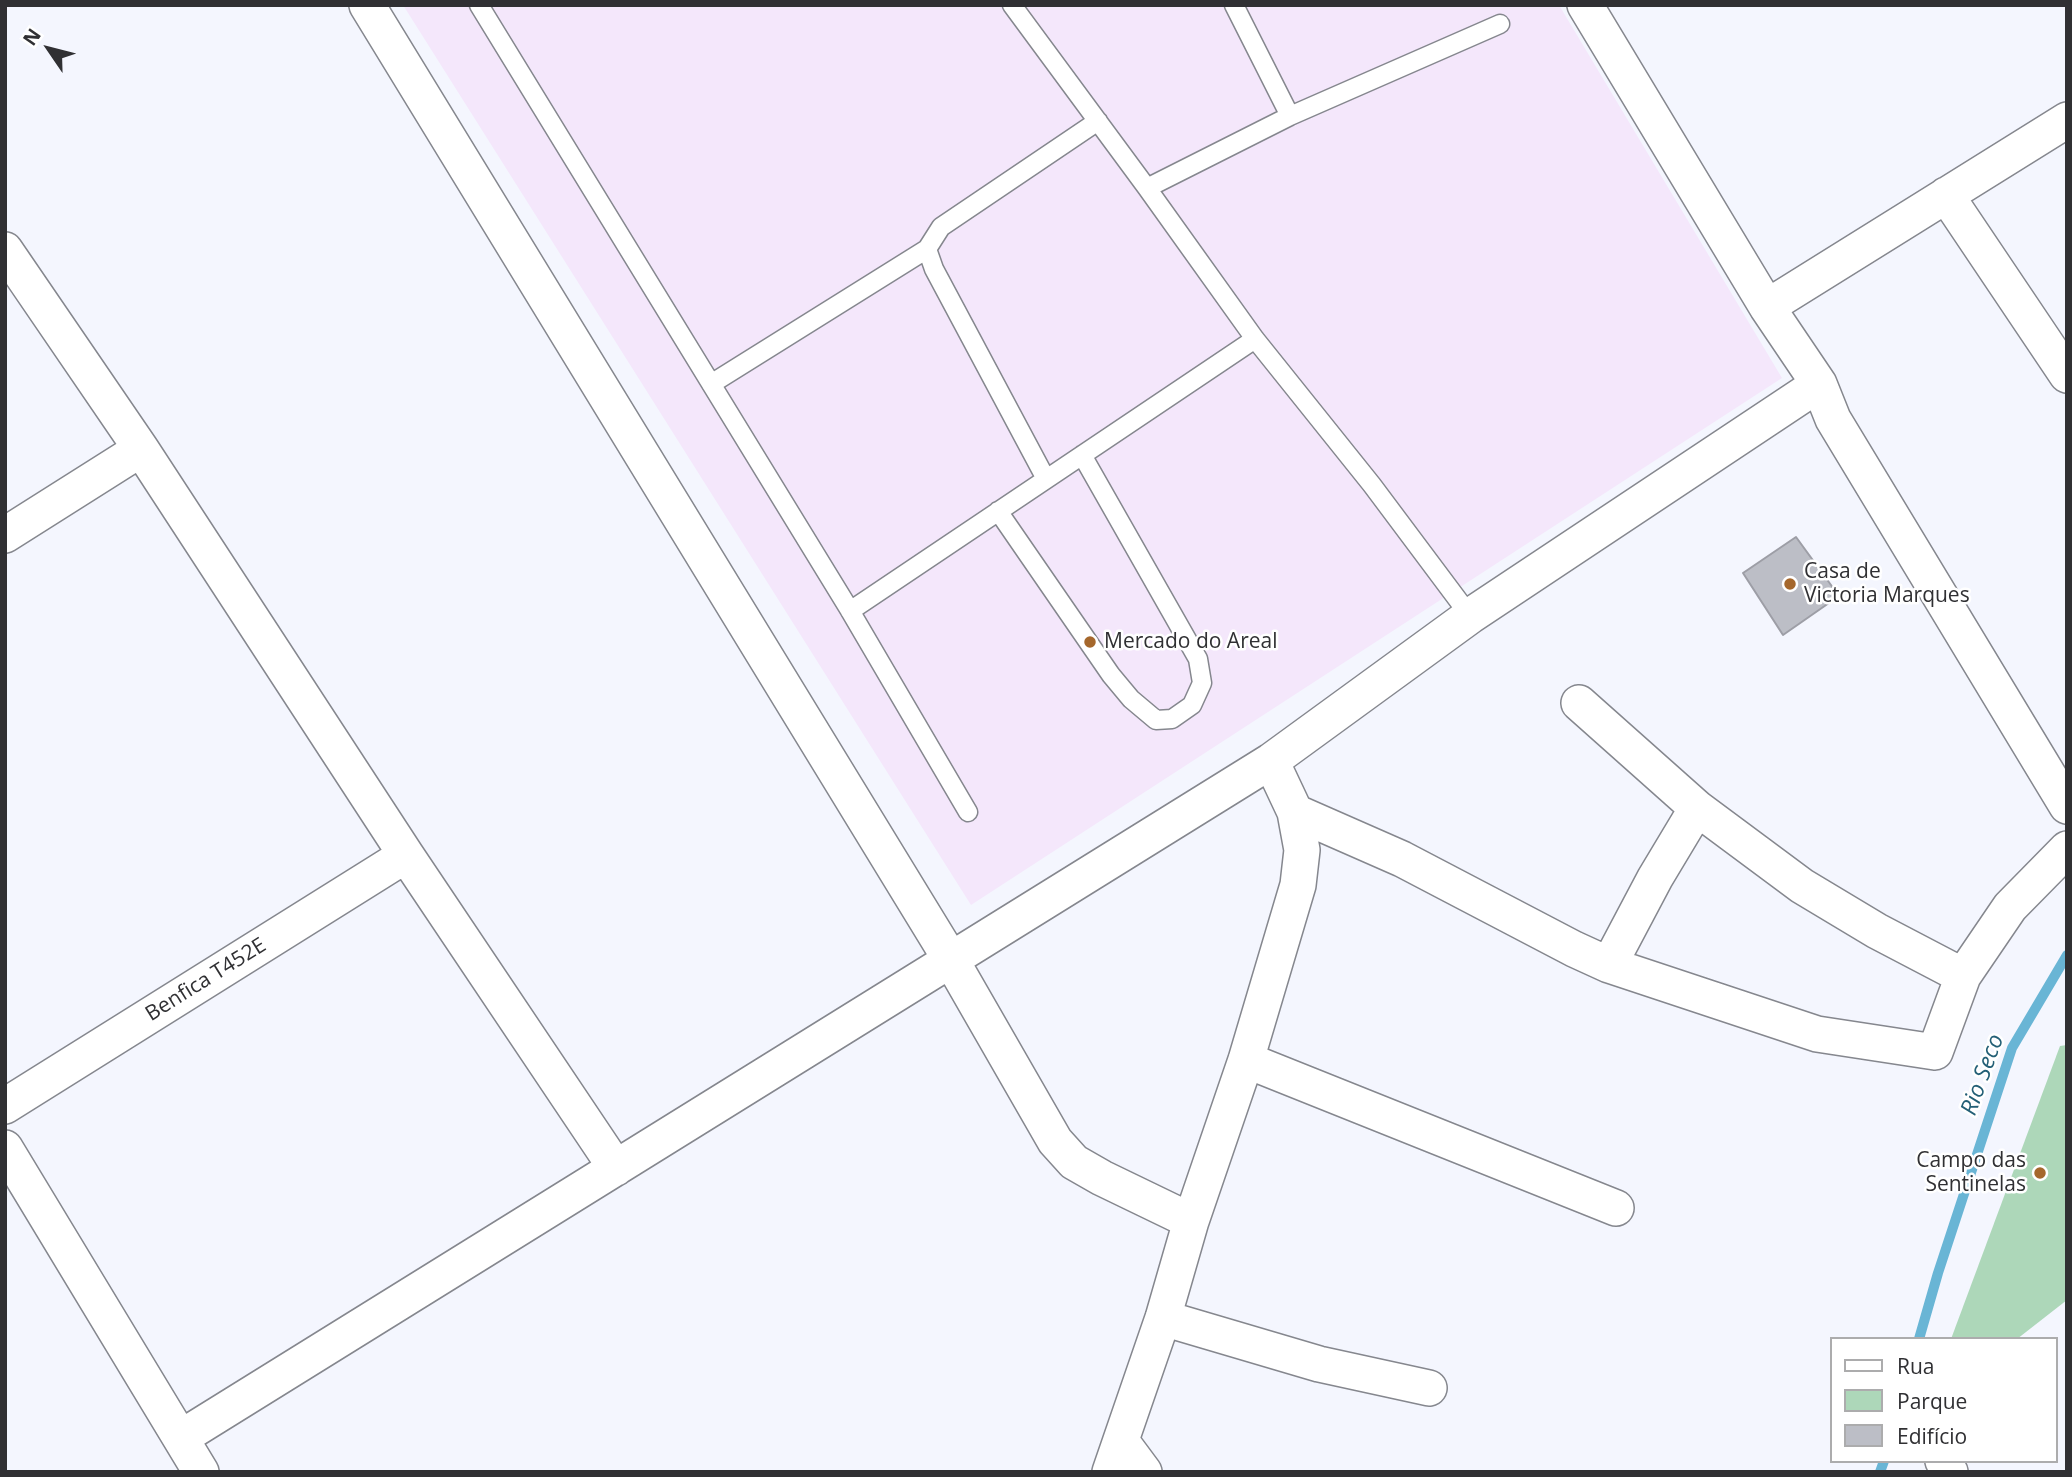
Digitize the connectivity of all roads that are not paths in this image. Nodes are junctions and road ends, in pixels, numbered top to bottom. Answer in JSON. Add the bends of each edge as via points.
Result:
{"nodes":[{"id":1,"x":367,"y":5,"type":"edge"},
{"id":2,"x":479,"y":5,"type":"edge"},
{"id":3,"x":1012,"y":5,"type":"edge"},
{"id":4,"x":1234,"y":5,"type":"edge"},
{"id":5,"x":1585,"y":5,"type":"edge"},
{"id":6,"x":1500,"y":24,"type":"dead end"},
{"id":7,"x":1290,"y":116,"type":"junction"},
{"id":8,"x":2067,"y":120,"type":"edge"},
{"id":9,"x":1098,"y":121,"type":"junction"},
{"id":10,"x":1147,"y":188,"type":"junction"},
{"id":11,"x":1946,"y":195,"type":"junction"},
{"id":12,"x":927,"y":249,"type":"junction"},
{"id":13,"x":5,"y":250,"type":"edge"},
{"id":14,"x":1767,"y":307,"type":"junction"},
{"id":15,"x":1255,"y":339,"type":"junction"},
{"id":16,"x":2067,"y":375,"type":"edge"},
{"id":17,"x":711,"y":384,"type":"junction"},
{"id":18,"x":1819,"y":384,"type":"junction"},
{"id":19,"x":141,"y":449,"type":"junction"},
{"id":20,"x":1082,"y":455,"type":"junction"},
{"id":21,"x":1046,"y":479,"type":"junction"},
{"id":22,"x":998,"y":511,"type":"junction"},
{"id":23,"x":5,"y":535,"type":"edge"},
{"id":24,"x":850,"y":611,"type":"junction"},
{"id":25,"x":1470,"y":616,"type":"junction"},
{"id":26,"x":1579,"y":703,"type":"dead end"},
{"id":27,"x":1271,"y":761,"type":"junction"},
{"id":28,"x":2067,"y":806,"type":"edge"},
{"id":29,"x":1697,"y":808,"type":"junction"},
{"id":30,"x":968,"y":812,"type":"dead end"},
{"id":31,"x":1295,"y":812,"type":"junction"},
{"id":32,"x":2067,"y":849,"type":"edge"},
{"id":33,"x":406,"y":855,"type":"junction"},
{"id":34,"x":951,"y":960,"type":"junction"},
{"id":35,"x":1609,"y":965,"type":"junction"},
{"id":36,"x":1963,"y":976,"type":"junction"},
{"id":37,"x":1246,"y":1060,"type":"junction"},
{"id":38,"x":5,"y":1106,"type":"edge"},
{"id":39,"x":5,"y":1148,"type":"edge"},
{"id":40,"x":616,"y":1168,"type":"junction"},
{"id":41,"x":1616,"y":1208,"type":"dead end"},
{"id":42,"x":1191,"y":1221,"type":"junction"},
{"id":43,"x":1163,"y":1318,"type":"junction"},
{"id":44,"x":1429,"y":1388,"type":"dead end"},
{"id":45,"x":182,"y":1437,"type":"junction"},
{"id":46,"x":1115,"y":1456,"type":"edge"},
{"id":47,"x":201,"y":1472,"type":"edge"},
{"id":48,"x":1144,"y":1472,"type":"edge"}],
"edges":[{"from":1,"to":34,"type":"street"},
{"from":2,"to":17,"type":"lane"},
{"from":3,"to":9,"type":"lane"},
{"from":4,"to":7,"type":"lane"},
{"from":5,"to":14,"type":"street"},
{"from":6,"to":7,"type":"lane"},
{"from":7,"to":10,"type":"lane"},
{"from":8,"to":11,"type":"street"},
{"from":9,"to":10,"type":"lane"},
{"from":9,"to":12,"type":"lane","via":[[941,227]]},
{"from":10,"to":15,"type":"lane"},
{"from":11,"to":14,"type":"street"},
{"from":11,"to":16,"type":"street"},
{"from":12,"to":17,"type":"lane"},
{"from":12,"to":21,"type":"lane"},
{"from":13,"to":19,"type":"street"},
{"from":14,"to":18,"type":"street"},
{"from":15,"to":20,"type":"lane"},
{"from":15,"to":25,"type":"lane"},
{"from":17,"to":24,"type":"lane"},
{"from":18,"to":25,"type":"street"},
{"from":18,"to":28,"type":"street","via":[[1833,419]]},
{"from":19,"to":23,"type":"street"},
{"from":19,"to":33,"type":"street"},
{"from":20,"to":21,"type":"lane"},
{"from":20,"to":22,"type":"lane","via":[[1198,659],[1202,683],[1192,705],[1172,719],[1156,720],[1131,699]]},
{"from":21,"to":22,"type":"lane"},
{"from":22,"to":24,"type":"lane"},
{"from":24,"to":30,"type":"lane"},
{"from":25,"to":27,"type":"street"},
{"from":26,"to":29,"type":"street"},
{"from":27,"to":31,"type":"street"},
{"from":27,"to":34,"type":"street"},
{"from":29,"to":35,"type":"street"},
{"from":29,"to":36,"type":"street","via":[[1802,886]]},
{"from":31,"to":35,"type":"street","via":[[1402,859]]},
{"from":31,"to":37,"type":"street","via":[[1302,850],[1298,885]]},
{"from":32,"to":36,"type":"street","via":[[2010,907]]},
{"from":33,"to":38,"type":"street","name":"Benfica T452E"},
{"from":33,"to":40,"type":"street"},
{"from":34,"to":40,"type":"street"},
{"from":34,"to":42,"type":"street","via":[[1055,1141],[1074,1162]]},
{"from":35,"to":36,"type":"street","via":[[1817,1034],[1935,1052]]},
{"from":37,"to":41,"type":"street"},
{"from":37,"to":42,"type":"street"},
{"from":39,"to":45,"type":"street"},
{"from":40,"to":45,"type":"street"},
{"from":42,"to":43,"type":"street"},
{"from":43,"to":44,"type":"street","via":[[1319,1364]]},
{"from":43,"to":46,"type":"street"},
{"from":45,"to":47,"type":"street"},
{"from":46,"to":48,"type":"street"}]}
